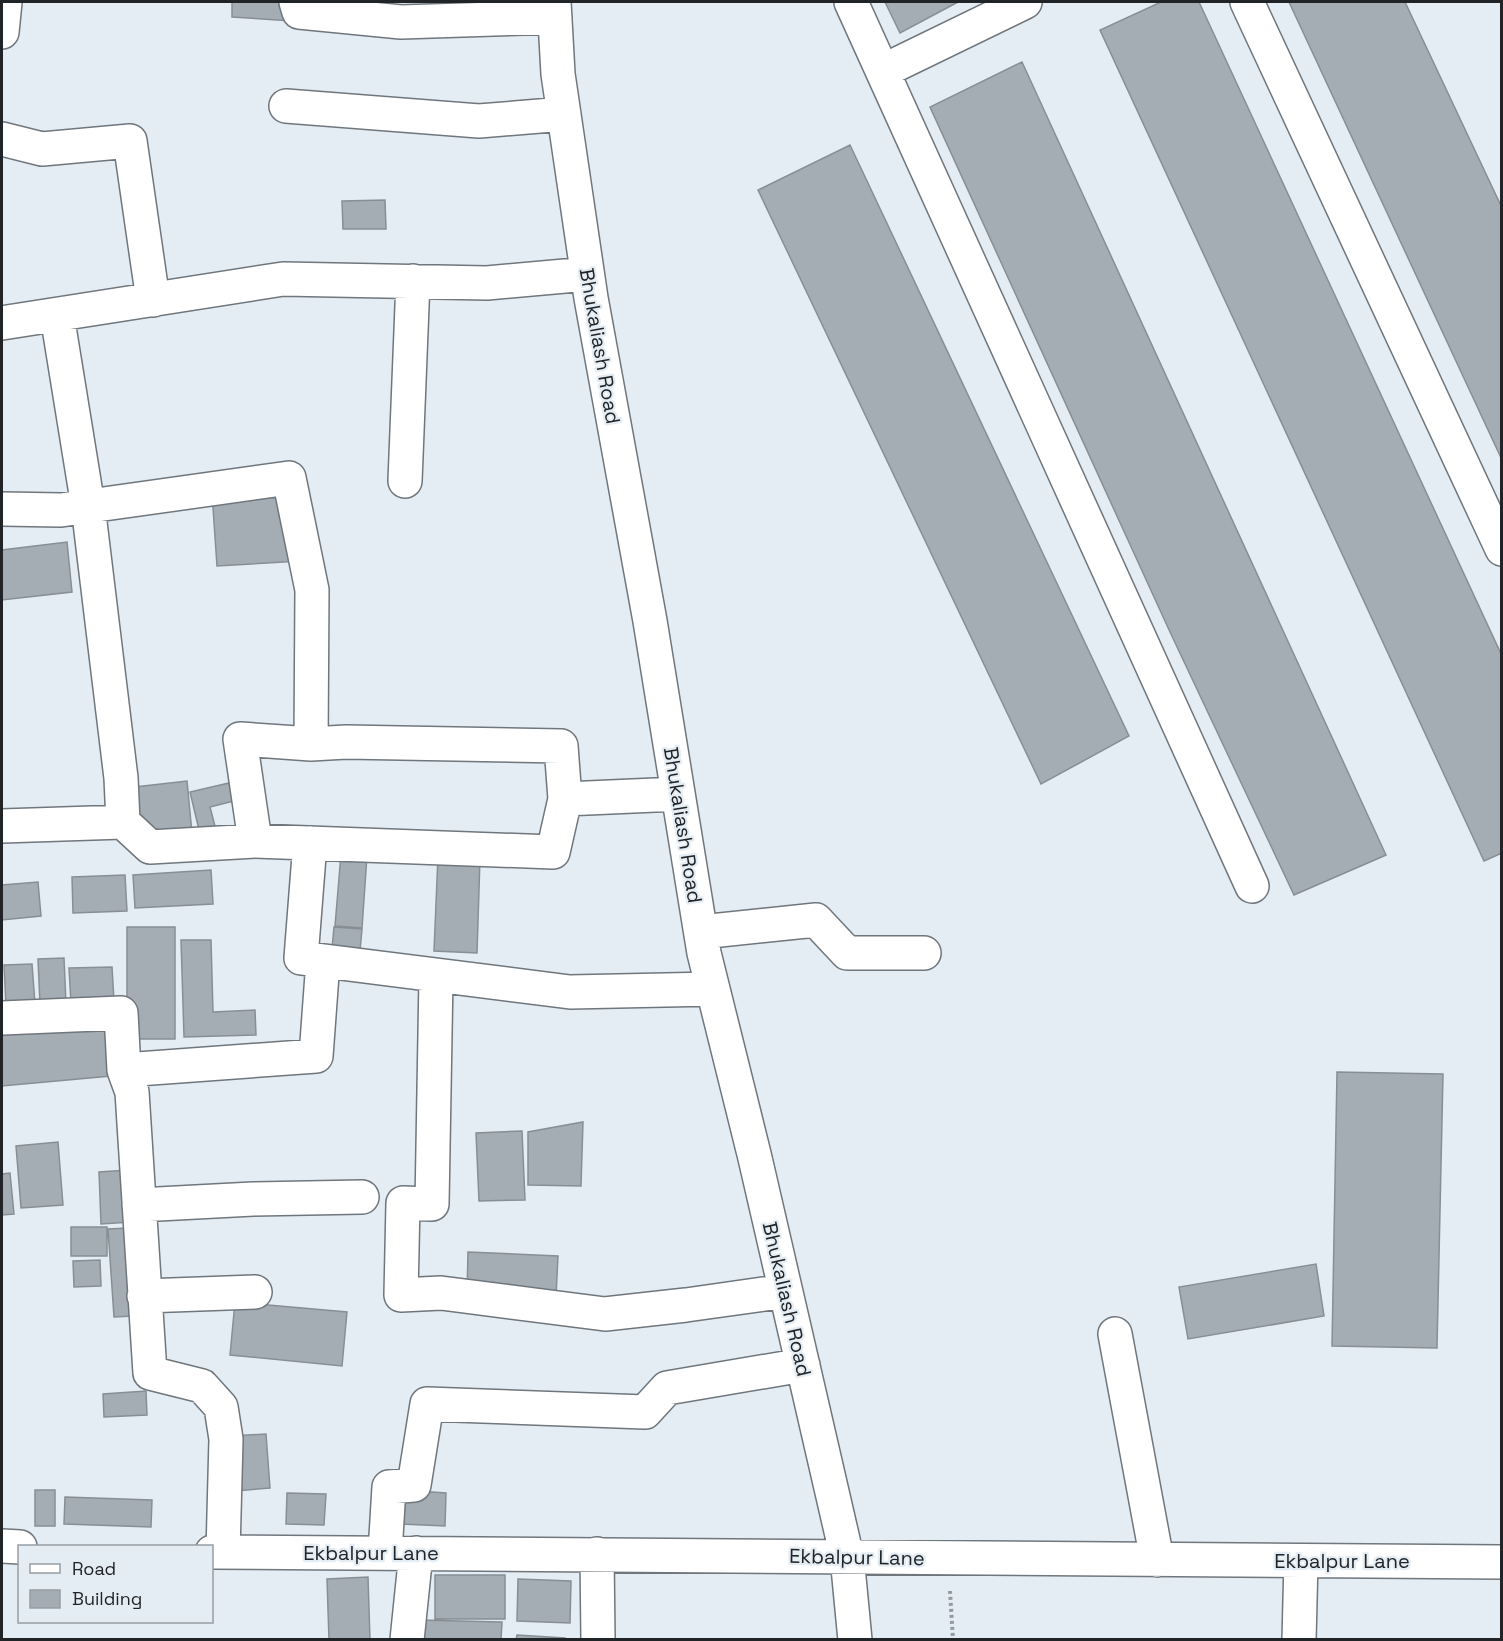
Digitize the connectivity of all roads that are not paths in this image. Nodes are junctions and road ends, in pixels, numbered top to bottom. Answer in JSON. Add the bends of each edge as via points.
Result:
{"nodes":[{"id":1,"x":5,"y":2,"type":"edge"},
{"id":2,"x":296,"y":2,"type":"edge"},
{"id":3,"x":851,"y":2,"type":"edge"},
{"id":4,"x":1025,"y":2,"type":"edge"},
{"id":5,"x":1247,"y":2,"type":"edge"},
{"id":6,"x":555,"y":9,"type":"edge"},
{"id":7,"x":2,"y":32,"type":"edge"},
{"id":8,"x":884,"y":71,"type":"junction"},
{"id":9,"x":286,"y":106,"type":"dead end"},
{"id":10,"x":564,"y":114,"type":"junction"},
{"id":11,"x":2,"y":139,"type":"edge"},
{"id":12,"x":587,"y":274,"type":"junction"},
{"id":13,"x":413,"y":281,"type":"junction"},
{"id":14,"x":153,"y":300,"type":"junction"},
{"id":15,"x":57,"y":315,"type":"junction"},
{"id":16,"x":2,"y":323,"type":"edge"},
{"id":17,"x":405,"y":481,"type":"dead end"},
{"id":18,"x":88,"y":506,"type":"junction"},
{"id":19,"x":2,"y":509,"type":"edge"},
{"id":20,"x":1502,"y":549,"type":"edge"},
{"id":21,"x":311,"y":744,"type":"junction"},
{"id":22,"x":678,"y":794,"type":"junction"},
{"id":23,"x":565,"y":798,"type":"junction"},
{"id":24,"x":123,"y":822,"type":"junction"},
{"id":25,"x":2,"y":826,"type":"edge"},
{"id":26,"x":255,"y":841,"type":"junction"},
{"id":27,"x":310,"y":843,"type":"junction"},
{"id":28,"x":1252,"y":886,"type":"dead end"},
{"id":29,"x":701,"y":932,"type":"junction"},
{"id":30,"x":924,"y":952,"type":"dead end"},
{"id":31,"x":323,"y":961,"type":"junction"},
{"id":32,"x":436,"y":977,"type":"junction"},
{"id":33,"x":713,"y":988,"type":"junction"},
{"id":34,"x":2,"y":1018,"type":"edge"},
{"id":35,"x":124,"y":1070,"type":"junction"},
{"id":36,"x":362,"y":1197,"type":"dead end"},
{"id":37,"x":138,"y":1205,"type":"junction"},
{"id":38,"x":785,"y":1291,"type":"junction"},
{"id":39,"x":255,"y":1292,"type":"dead end"},
{"id":40,"x":144,"y":1296,"type":"junction"},
{"id":41,"x":1115,"y":1334,"type":"dead end"},
{"id":42,"x":803,"y":1365,"type":"junction"},
{"id":43,"x":2,"y":1546,"type":"edge"},
{"id":44,"x":18,"y":1547,"type":"edge"},
{"id":45,"x":217,"y":1552,"type":"edge"},
{"id":46,"x":401,"y":1553,"type":"junction"},
{"id":47,"x":597,"y":1554,"type":"junction"},
{"id":48,"x":847,"y":1557,"type":"junction"},
{"id":49,"x":1157,"y":1560,"type":"junction"},
{"id":50,"x":1301,"y":1562,"type":"junction"},
{"id":51,"x":1502,"y":1562,"type":"edge"},
{"id":52,"x":407,"y":1640,"type":"edge"},
{"id":53,"x":598,"y":1640,"type":"edge"},
{"id":54,"x":855,"y":1640,"type":"edge"},
{"id":55,"x":1299,"y":1640,"type":"edge"}],
"edges":[{"from":1,"to":7,"type":"street"},
{"from":2,"to":6,"type":"street","via":[[299,12],[401,22]]},
{"from":3,"to":8,"type":"street"},
{"from":4,"to":8,"type":"street"},
{"from":5,"to":20,"type":"street"},
{"from":6,"to":10,"type":"street","name":"Bhukaliash Road"},
{"from":8,"to":28,"type":"street"},
{"from":9,"to":10,"type":"street","via":[[479,121]]},
{"from":10,"to":12,"type":"street","name":"Bhukaliash Road"},
{"from":11,"to":14,"type":"street","via":[[42,149],[130,141]]},
{"from":12,"to":13,"type":"street","via":[[487,283]]},
{"from":12,"to":22,"type":"street","name":"Bhukaliash Road"},
{"from":13,"to":14,"type":"street","via":[[283,279]]},
{"from":13,"to":17,"type":"street"},
{"from":14,"to":15,"type":"street"},
{"from":15,"to":16,"type":"street"},
{"from":15,"to":18,"type":"street"},
{"from":18,"to":19,"type":"street","via":[[61,510]]},
{"from":18,"to":21,"type":"street","via":[[289,478],[312,590]]},
{"from":18,"to":24,"type":"street"},
{"from":21,"to":23,"type":"street","via":[[561,746]]},
{"from":21,"to":26,"type":"street","via":[[240,739]]},
{"from":22,"to":23,"type":"street"},
{"from":22,"to":29,"type":"street","name":"Bhukaliash Road"},
{"from":23,"to":27,"type":"street","via":[[553,852]]},
{"from":24,"to":25,"type":"street"},
{"from":24,"to":26,"type":"street","via":[[150,847]]},
{"from":26,"to":27,"type":"street"},
{"from":27,"to":31,"type":"street","via":[[301,958]]},
{"from":29,"to":30,"type":"street","via":[[816,920],[847,954]]},
{"from":29,"to":33,"type":"street","name":"Bhukaliash Road"},
{"from":31,"to":32,"type":"street"},
{"from":31,"to":35,"type":"street","via":[[316,1056]]},
{"from":32,"to":33,"type":"street","via":[[570,992]]},
{"from":32,"to":38,"type":"street","via":[[432,1204],[403,1203],[401,1295],[441,1293],[605,1314]]},
{"from":33,"to":38,"type":"street","name":"Bhukaliash Road"},
{"from":34,"to":35,"type":"street","via":[[121,1013]]},
{"from":35,"to":37,"type":"street","via":[[132,1092]]},
{"from":36,"to":37,"type":"street"},
{"from":37,"to":40,"type":"street"},
{"from":38,"to":42,"type":"street","name":"Bhukaliash Road"},
{"from":39,"to":40,"type":"street"},
{"from":40,"to":45,"type":"street","via":[[150,1373],[202,1386],[221,1407],[226,1439]]},
{"from":41,"to":49,"type":"street"},
{"from":42,"to":46,"type":"street","via":[[667,1388],[645,1412],[427,1404],[414,1485],[389,1487]]},
{"from":42,"to":48,"type":"street","name":"Bhukaliash Road"},
{"from":43,"to":44,"type":"street"},
{"from":45,"to":46,"type":"street","name":"Ekbalpur Lane"},
{"from":46,"to":47,"type":"street","name":"Ekbalpur Lane"},
{"from":46,"to":52,"type":"street"},
{"from":47,"to":48,"type":"street","name":"Ekbalpur Lane"},
{"from":47,"to":53,"type":"street"},
{"from":48,"to":49,"type":"street","name":"Ekbalpur Lane"},
{"from":48,"to":54,"type":"street","name":"Bhukaliash Road"},
{"from":49,"to":50,"type":"street","name":"Ekbalpur Lane"},
{"from":50,"to":51,"type":"street","name":"Ekbalpur Lane"},
{"from":50,"to":55,"type":"street"}]}
